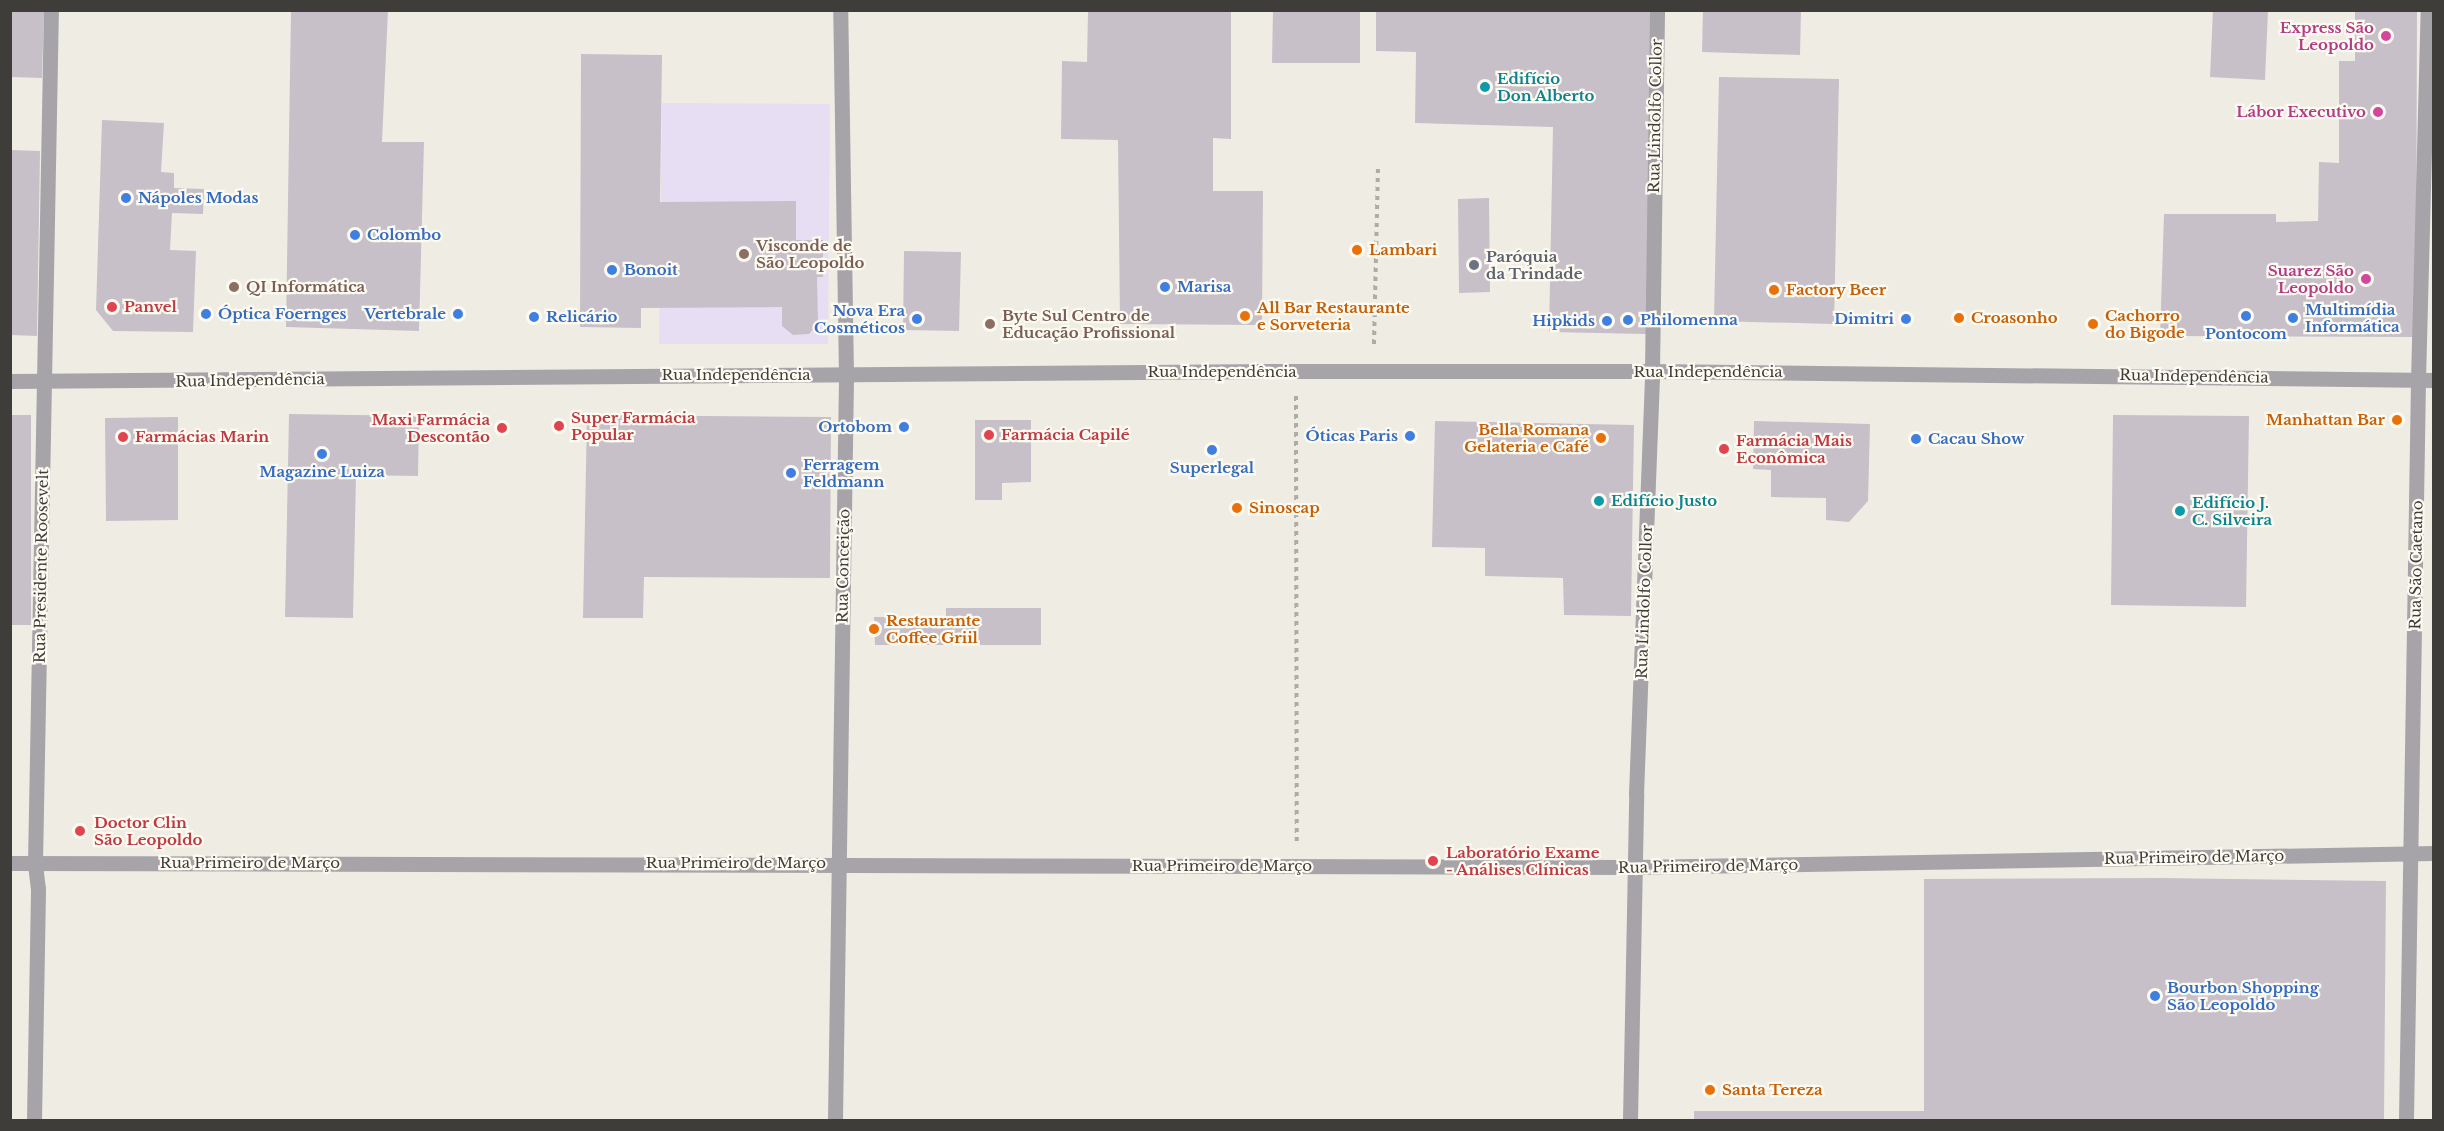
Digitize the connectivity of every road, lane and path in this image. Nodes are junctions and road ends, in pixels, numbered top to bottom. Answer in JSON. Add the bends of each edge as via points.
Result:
{"nodes":[{"id":1,"x":51,"y":10,"type":"edge"},
{"id":2,"x":840,"y":10,"type":"edge"},
{"id":3,"x":1657,"y":10,"type":"edge"},
{"id":4,"x":2428,"y":10,"type":"edge"},
{"id":5,"x":1378,"y":164,"type":"dead end"},
{"id":6,"x":1296,"y":371,"type":"junction"},
{"id":7,"x":1652,"y":371,"type":"junction"},
{"id":8,"x":1373,"y":372,"type":"junction"},
{"id":9,"x":846,"y":376,"type":"junction"},
{"id":10,"x":43,"y":380,"type":"junction"},
{"id":11,"x":2418,"y":380,"type":"junction"},
{"id":12,"x":2433,"y":380,"type":"edge"},
{"id":13,"x":10,"y":381,"type":"edge"},
{"id":14,"x":2411,"y":853,"type":"junction"},
{"id":15,"x":2433,"y":853,"type":"edge"},
{"id":16,"x":10,"y":863,"type":"edge"},
{"id":17,"x":35,"y":863,"type":"junction"},
{"id":18,"x":839,"y":863,"type":"junction"},
{"id":19,"x":1297,"y":866,"type":"junction"},
{"id":20,"x":1635,"y":867,"type":"junction"},
{"id":21,"x":34,"y":1120,"type":"edge"},
{"id":22,"x":835,"y":1120,"type":"edge"},
{"id":23,"x":1630,"y":1120,"type":"edge"},
{"id":24,"x":2406,"y":1120,"type":"edge"}],
"edges":[{"from":1,"to":10,"type":"street","name":"Rua Presidente Roosevelt"},
{"from":2,"to":9,"type":"street","name":"Rua Conceição"},
{"from":3,"to":7,"type":"street","name":"Rua Lindolfo Collor"},
{"from":4,"to":11,"type":"street","name":"Rua São Caetano"},
{"from":5,"to":8,"type":"path"},
{"from":6,"to":8,"type":"street","name":"Rua Independência"},
{"from":6,"to":9,"type":"street","name":"Rua Independência","via":[[922,372]]},
{"from":6,"to":19,"type":"path"},
{"from":7,"to":8,"type":"street","name":"Rua Independência"},
{"from":7,"to":11,"type":"street","name":"Rua Independência"},
{"from":7,"to":20,"type":"street","name":"Rua Lindolfo Collor"},
{"from":9,"to":10,"type":"street","name":"Rua Independência","via":[[812,373]]},
{"from":9,"to":18,"type":"street","name":"Rua Conceição"},
{"from":10,"to":13,"type":"street","name":"Rua Independência"},
{"from":10,"to":17,"type":"street","name":"Rua Presidente Roosevelt"},
{"from":11,"to":12,"type":"street","name":"Rua Independência"},
{"from":11,"to":14,"type":"street","name":"Rua São Caetano"},
{"from":14,"to":15,"type":"street","name":"Rua Primeiro de Março"},
{"from":14,"to":20,"type":"street","name":"Rua Primeiro de Março"},
{"from":14,"to":24,"type":"street","name":"Rua São Caetano"},
{"from":16,"to":17,"type":"street","name":"Rua Primeiro de Março"},
{"from":17,"to":18,"type":"street","name":"Rua Primeiro de Março"},
{"from":17,"to":21,"type":"street","name":"Rua Presidente Roosevelt","via":[[38,889]]},
{"from":18,"to":19,"type":"street","name":"Rua Primeiro de Março"},
{"from":18,"to":22,"type":"street","name":"Rua Conceição"},
{"from":19,"to":20,"type":"street","name":"Rua Primeiro de Março"},
{"from":20,"to":23,"type":"street","name":"Rua Lindolfo Collor"}]}
